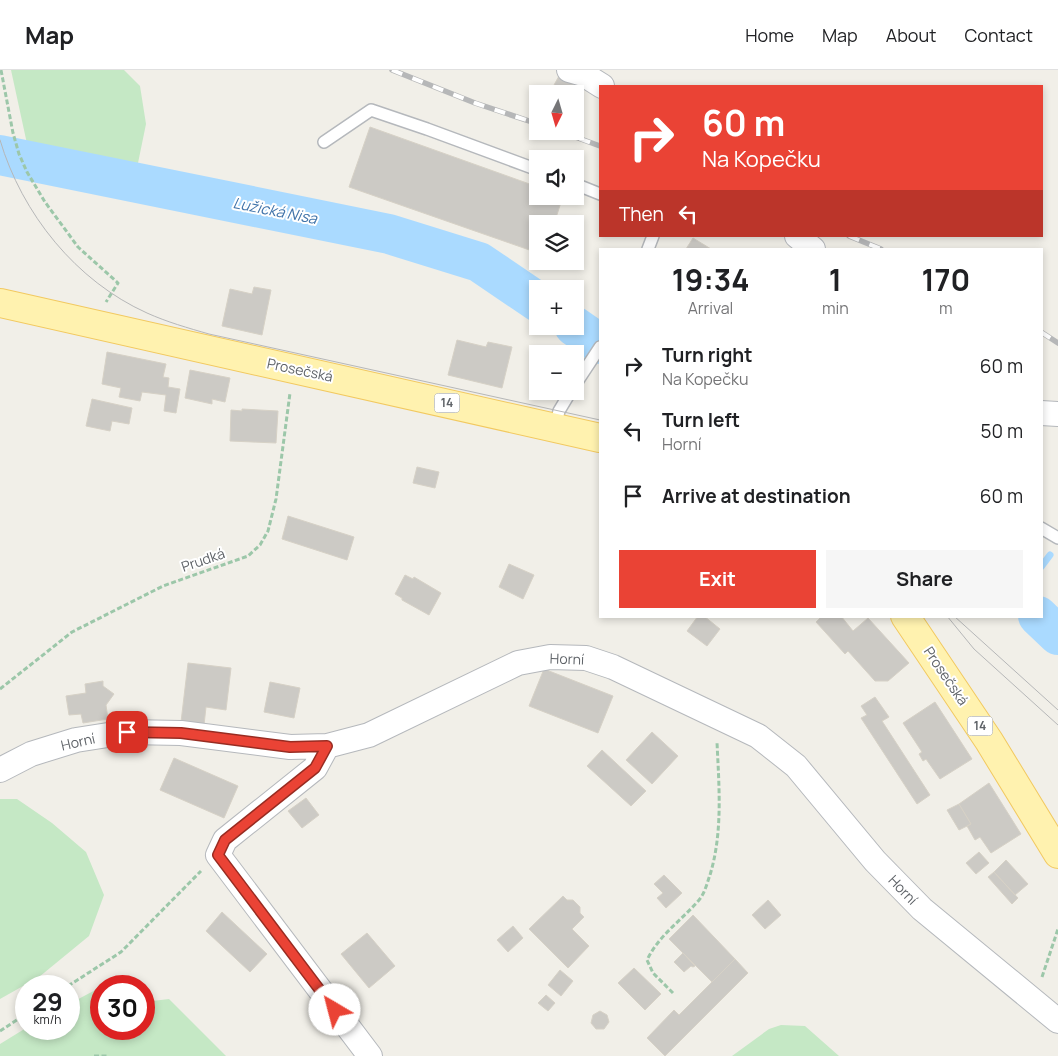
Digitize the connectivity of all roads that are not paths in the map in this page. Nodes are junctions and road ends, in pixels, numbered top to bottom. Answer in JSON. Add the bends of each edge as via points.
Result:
{"nodes":[{"id":1,"x":569,"y":70,"type":"edge"},
{"id":2,"x":600,"y":85,"type":"edge"},
{"id":3,"x":324,"y":142,"type":"dead end"},
{"id":4,"x":529,"y":167,"type":"edge"},
{"id":5,"x":584,"y":188,"type":"edge"},
{"id":6,"x":599,"y":194,"type":"edge"},
{"id":7,"x":798,"y":237,"type":"edge"},
{"id":8,"x":812,"y":248,"type":"edge"},
{"id":9,"x":0,"y":303,"type":"edge"},
{"id":10,"x":599,"y":348,"type":"edge"},
{"id":11,"x":584,"y":370,"type":"edge"},
{"id":12,"x":566,"y":400,"type":"edge"},
{"id":13,"x":1043,"y":413,"type":"edge"},
{"id":14,"x":1058,"y":414,"type":"edge"},
{"id":15,"x":555,"y":428,"type":"junction"},
{"id":16,"x":599,"y":438,"type":"edge"},
{"id":17,"x":1043,"y":529,"type":"edge"},
{"id":18,"x":1058,"y":538,"type":"edge"},
{"id":19,"x":906,"y":618,"type":"edge"},
{"id":20,"x":327,"y":746,"type":"junction"},
{"id":21,"x":0,"y":770,"type":"edge"},
{"id":22,"x":1055,"y":842,"type":"edge"},
{"id":23,"x":1058,"y":1021,"type":"edge"},
{"id":24,"x":370,"y":1056,"type":"edge"}],
"edges":[{"from":1,"to":2,"type":"street"},
{"from":3,"to":4,"type":"lane","via":[[371,110]]},
{"from":5,"to":6,"type":"lane"},
{"from":7,"to":8,"type":"street"},
{"from":9,"to":15,"type":"main road","name":"Prosečská","number":"14"},
{"from":10,"to":11,"type":"lane"},
{"from":12,"to":15,"type":"lane"},
{"from":13,"to":14,"type":"street"},
{"from":15,"to":16,"type":"main road","name":"Prosečská","number":"14"},
{"from":17,"to":18,"type":"lane"},
{"from":19,"to":22,"type":"main road","name":"Prosečská","number":"14"},
{"from":20,"to":21,"type":"street","name":"Horní","via":[[290,747],[181,733],[127,732],[76,740],[31,754]]},
{"from":20,"to":23,"type":"street","name":"Horní","via":[[369,735],[518,663],[550,657],[586,658],[613,667],[758,736],[796,766],[875,861],[922,909]]},
{"from":20,"to":24,"type":"street","via":[[315,768],[225,840],[218,855]]}]}
